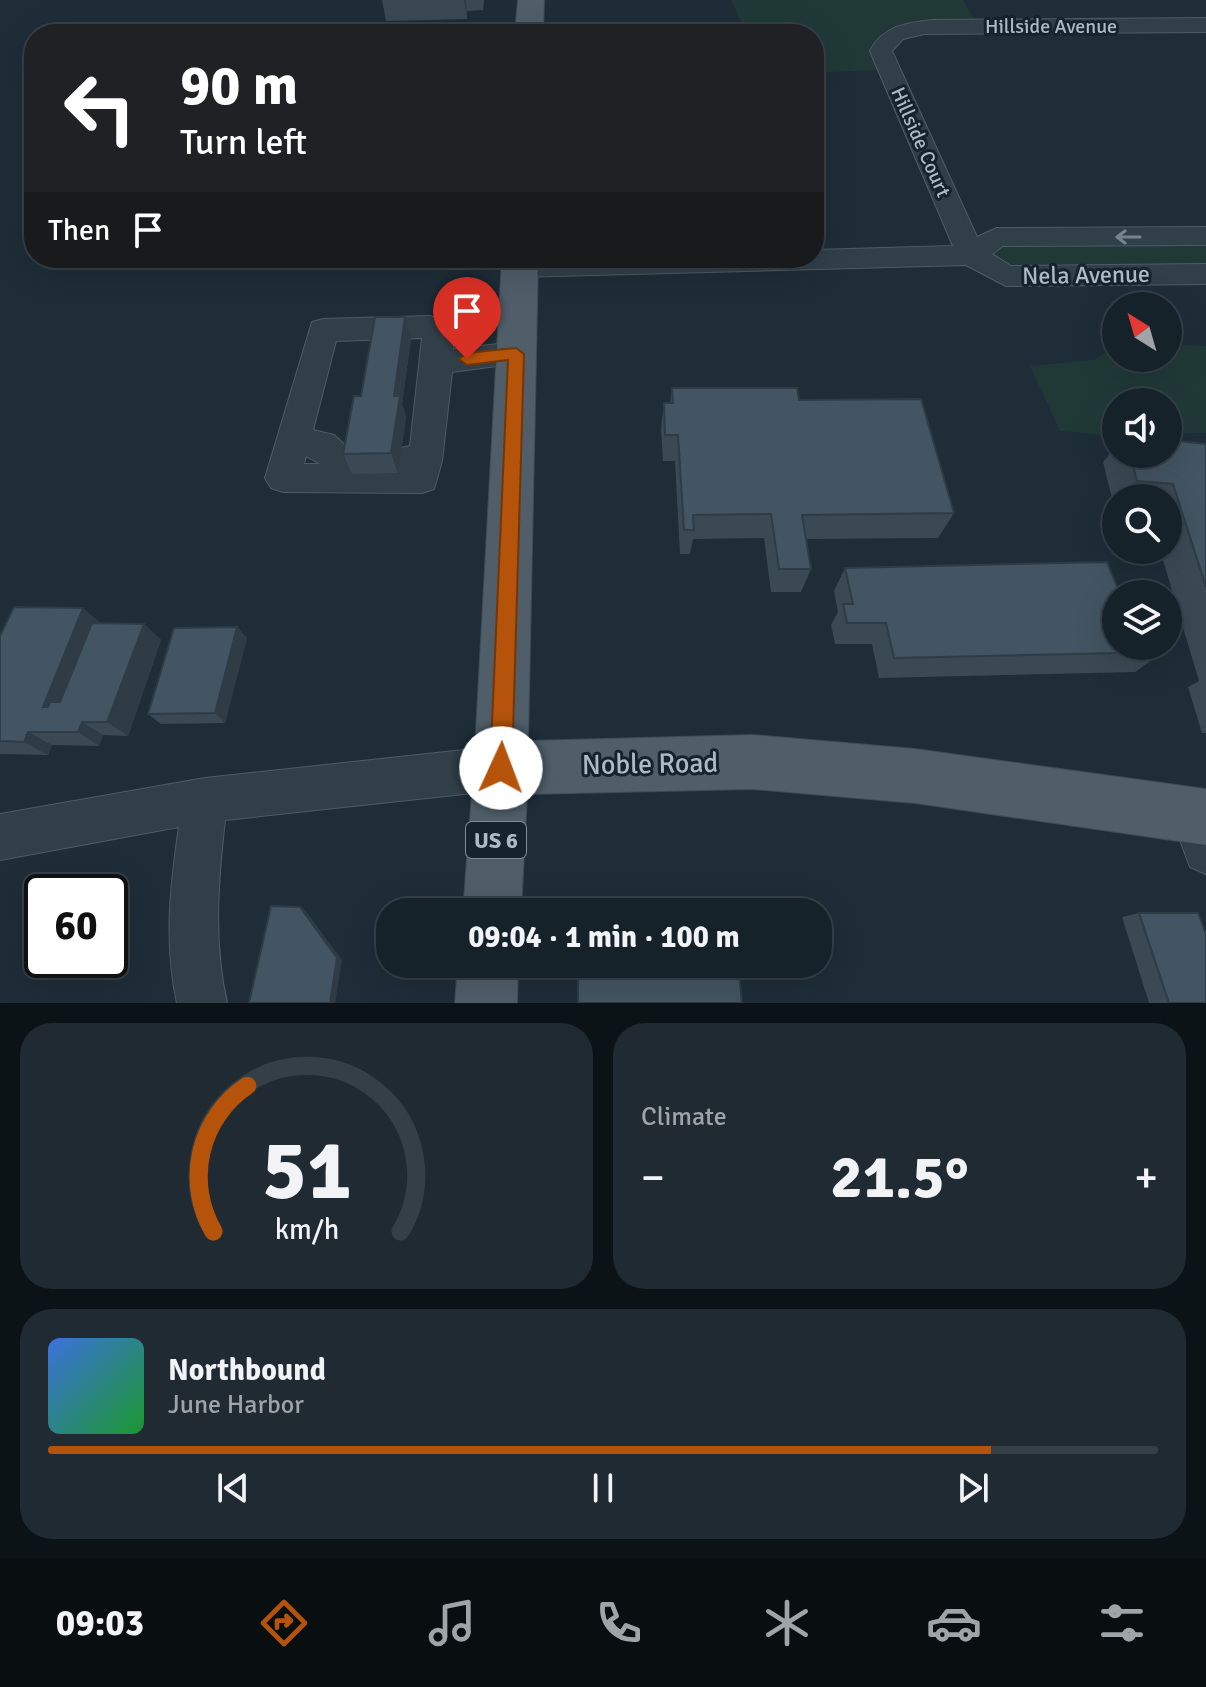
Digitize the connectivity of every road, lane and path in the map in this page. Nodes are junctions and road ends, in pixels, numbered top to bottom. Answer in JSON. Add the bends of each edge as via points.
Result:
{"nodes":[{"id":1,"x":531,"y":0,"type":"edge"},
{"id":2,"x":530,"y":24,"type":"edge"},
{"id":3,"x":1206,"y":25,"type":"edge"},
{"id":4,"x":896,"y":33,"type":"joint"},
{"id":5,"x":1206,"y":236,"type":"edge"},
{"id":6,"x":971,"y":255,"type":"junction"},
{"id":7,"x":824,"y":257,"type":"edge"},
{"id":8,"x":520,"y":268,"type":"edge"},
{"id":9,"x":1206,"y":274,"type":"edge"},
{"id":10,"x":516,"y":354,"type":"junction"},
{"id":11,"x":437,"y":362,"type":"junction"},
{"id":12,"x":295,"y":440,"type":"junction"},
{"id":13,"x":354,"y":460,"type":"edge"},
{"id":14,"x":501,"y":768,"type":"junction"},
{"id":15,"x":205,"y":800,"type":"junction"},
{"id":16,"x":1202,"y":828,"type":"edge"},
{"id":17,"x":0,"y":837,"type":"edge"},
{"id":18,"x":493,"y":898,"type":"edge"},
{"id":19,"x":487,"y":978,"type":"edge"},
{"id":20,"x":202,"y":1003,"type":"edge"},
{"id":21,"x":486,"y":1003,"type":"edge"}],
"edges":[{"from":1,"to":2,"type":"main road"},
{"from":3,"to":4,"type":"street","name":"Hillside Avenue","via":[[932,27]]},
{"from":4,"to":6,"type":"street","name":"Hillside Court","via":[[881,51]]},
{"from":5,"to":6,"type":"street","name":"Nela Avenue","one_way":true,"via":[[997,237]]},
{"from":6,"to":7,"type":"street","name":"Nela Avenue"},
{"from":6,"to":9,"type":"street","name":"Nela Avenue","via":[[1006,276]]},
{"from":8,"to":10,"type":"main road","number":"US 6"},
{"from":10,"to":11,"type":"street"},
{"from":10,"to":14,"type":"main road","number":"US 6"},
{"from":11,"to":12,"type":"street","via":[[438,334],[430,327],[323,330]]},
{"from":11,"to":12,"type":"street","via":[[431,417],[413,461],[422,479],[283,478]]},
{"from":12,"to":13,"type":"street","via":[[322,445],[340,461]]},
{"from":14,"to":15,"type":"street","name":"Noble Road"},
{"from":14,"to":16,"type":"main road","name":"Noble Road","via":[[752,762],[915,776]]},
{"from":14,"to":18,"type":"main road","number":"US 6"},
{"from":15,"to":17,"type":"street","name":"Noble Road"},
{"from":15,"to":20,"type":"street","via":[[191,911]]},
{"from":19,"to":21,"type":"main road"}]}
